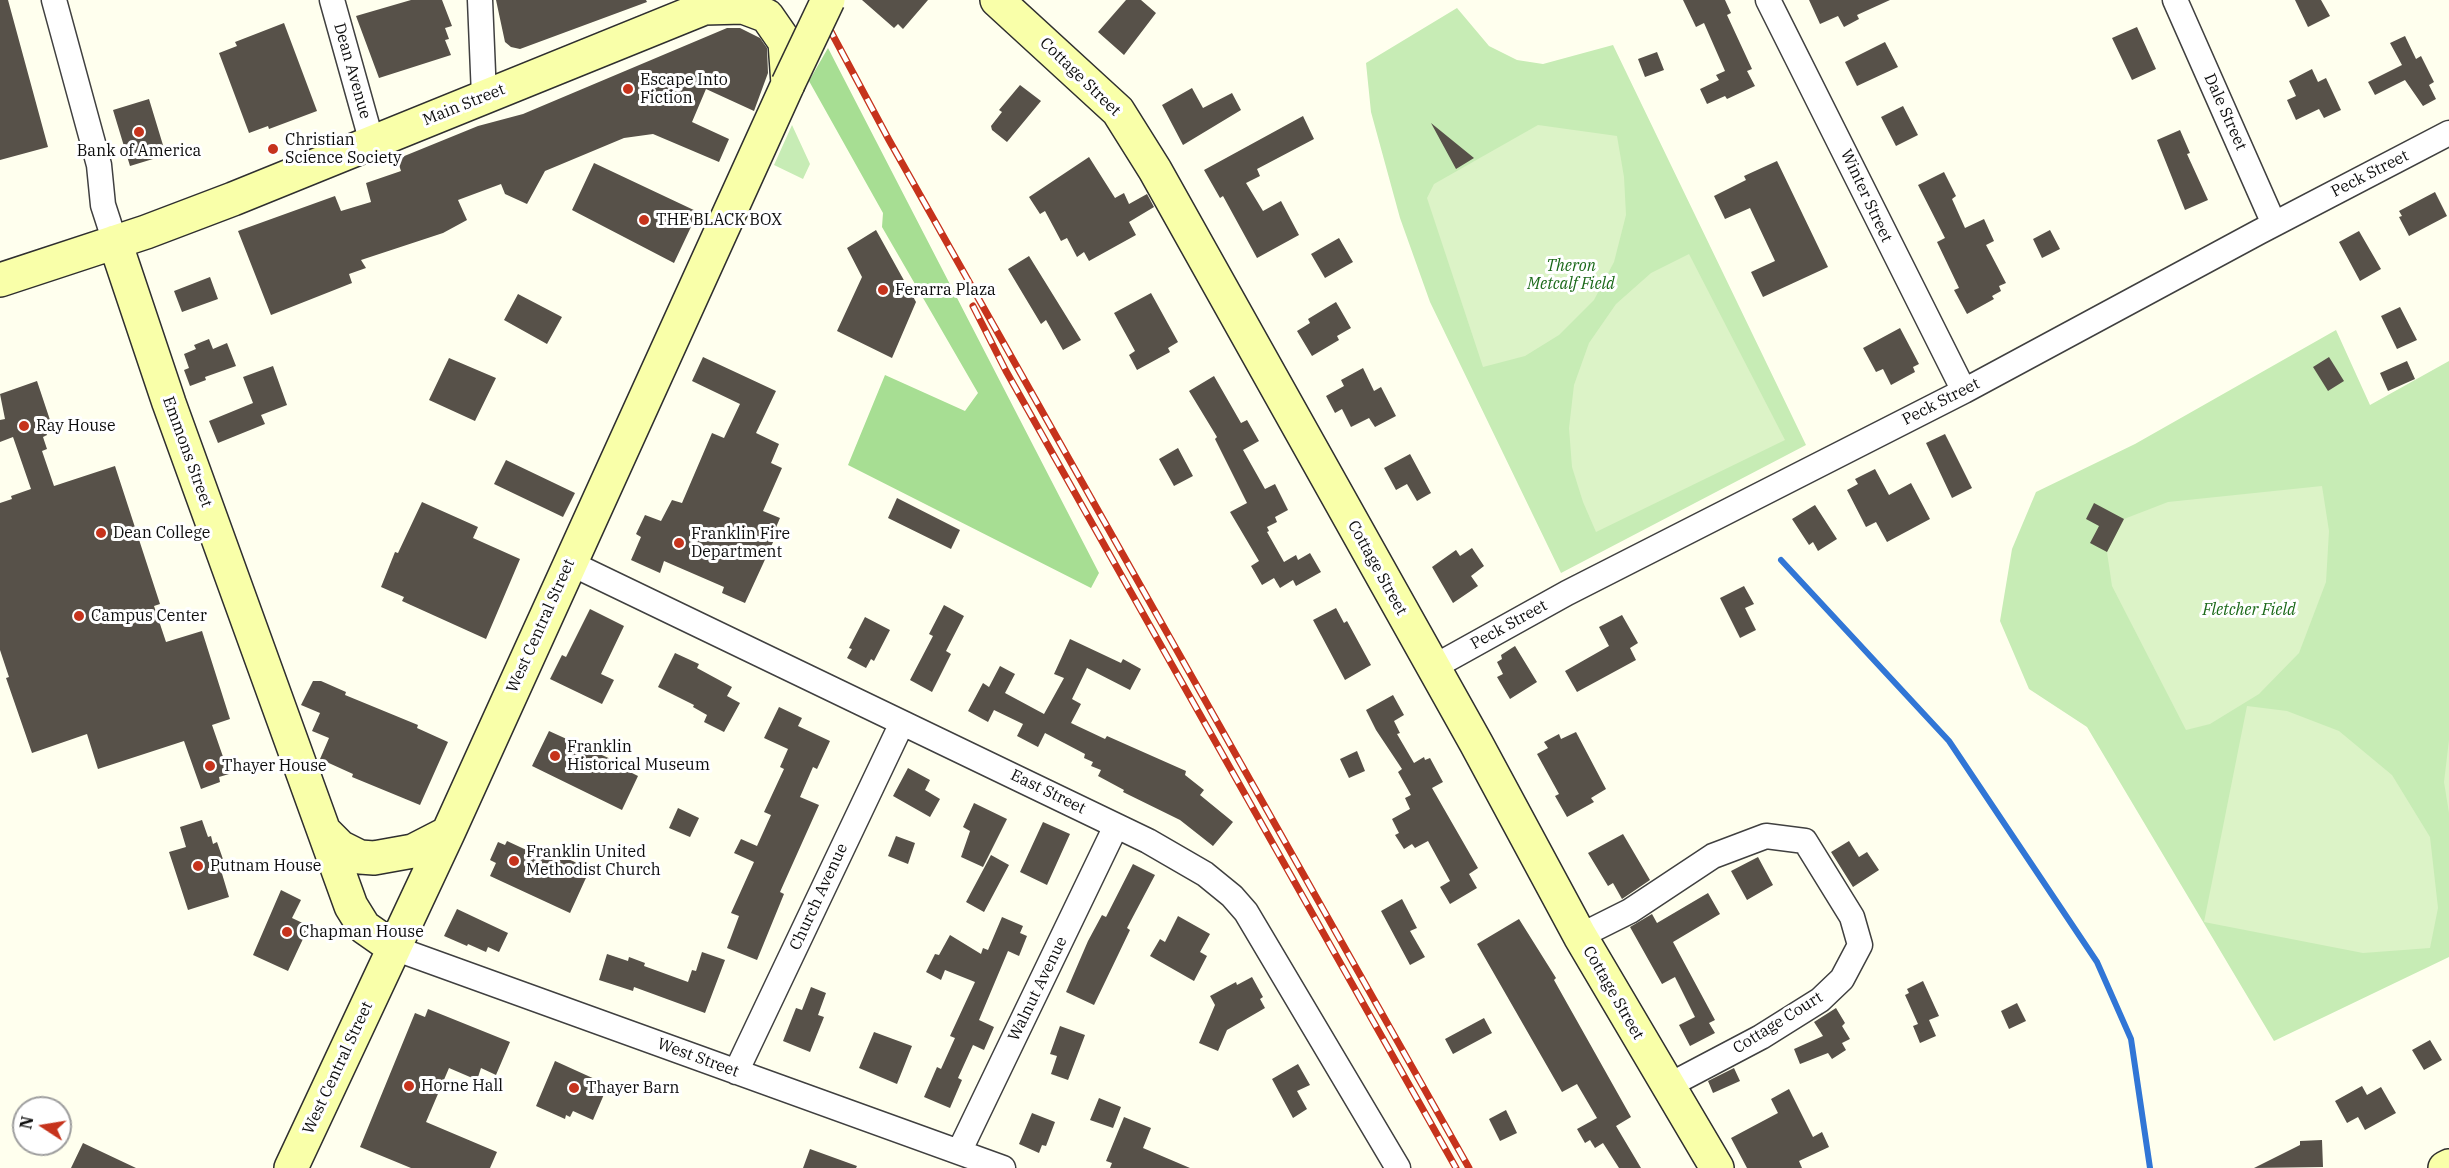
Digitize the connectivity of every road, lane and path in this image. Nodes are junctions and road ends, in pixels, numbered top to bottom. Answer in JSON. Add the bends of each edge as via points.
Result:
{"nodes":[{"id":1,"x":54,"y":0,"type":"edge"},
{"id":2,"x":332,"y":0,"type":"edge"},
{"id":3,"x":480,"y":0,"type":"edge"},
{"id":4,"x":828,"y":0,"type":"edge"},
{"id":5,"x":997,"y":0,"type":"edge"},
{"id":6,"x":1768,"y":0,"type":"edge"},
{"id":7,"x":2175,"y":0,"type":"edge"},
{"id":8,"x":714,"y":4,"type":"edge"},
{"id":9,"x":788,"y":84,"type":"junction"},
{"id":10,"x":484,"y":96,"type":"junction"},
{"id":11,"x":2449,"y":134,"type":"edge"},
{"id":12,"x":372,"y":143,"type":"junction"},
{"id":13,"x":2274,"y":224,"type":"junction"},
{"id":14,"x":115,"y":243,"type":"junction"},
{"id":15,"x":0,"y":280,"type":"edge"},
{"id":16,"x":1964,"y":392,"type":"junction"},
{"id":17,"x":570,"y":563,"type":"junction"},
{"id":18,"x":1432,"y":668,"type":"junction"},
{"id":19,"x":902,"y":723,"type":"junction"},
{"id":20,"x":1116,"y":826,"type":"junction"},
{"id":21,"x":325,"y":832,"type":"junction"},
{"id":22,"x":448,"y":833,"type":"junction"},
{"id":23,"x":1580,"y":936,"type":"junction"},
{"id":24,"x":394,"y":948,"type":"junction"},
{"id":25,"x":736,"y":1072,"type":"junction"},
{"id":26,"x":1668,"y":1086,"type":"junction"},
{"id":27,"x":959,"y":1152,"type":"junction"},
{"id":28,"x":291,"y":1168,"type":"edge"},
{"id":29,"x":1003,"y":1168,"type":"edge"},
{"id":30,"x":1398,"y":1168,"type":"edge"},
{"id":31,"x":1717,"y":1168,"type":"edge"}],
"edges":[{"from":1,"to":14,"type":"street","name":"Emmons Street","via":[[99,165],[103,205]]},
{"from":2,"to":12,"type":"street","name":"Dean Avenue"},
{"from":3,"to":10,"type":"street"},
{"from":4,"to":9,"type":"main road","name":"West Central Street","bridge":true},
{"from":5,"to":18,"type":"main road","name":"Cottage Street","via":[[1118,111],[1155,170]]},
{"from":6,"to":16,"type":"street","name":"Winter Street"},
{"from":7,"to":13,"type":"street","name":"Dale Street"},
{"from":8,"to":9,"type":"main road","name":"West Central Street","via":[[743,7],[767,16],[784,42]]},
{"from":8,"to":10,"type":"main road","name":"Main Street"},
{"from":9,"to":17,"type":"main road","name":"West Central Street"},
{"from":10,"to":12,"type":"main road","name":"Main Street"},
{"from":11,"to":13,"type":"street","name":"Peck Street"},
{"from":12,"to":14,"type":"main road","name":"Main Street"},
{"from":13,"to":16,"type":"street","name":"Peck Street"},
{"from":14,"to":15,"type":"main road","name":"Main Street"},
{"from":14,"to":21,"type":"main road","name":"Emmons Street"},
{"from":16,"to":18,"type":"street","name":"Peck Street","via":[[1567,593]]},
{"from":17,"to":19,"type":"street","name":"East Street"},
{"from":17,"to":22,"type":"main road","name":"West Central Street"},
{"from":18,"to":23,"type":"main road","name":"Cottage Street"},
{"from":19,"to":20,"type":"street","name":"East Street"},
{"from":19,"to":25,"type":"street","name":"Church Avenue"},
{"from":20,"to":27,"type":"street","name":"Walnut Avenue"},
{"from":20,"to":30,"type":"street","name":"East Street","via":[[1205,874],[1246,912]]},
{"from":21,"to":22,"type":"main road","via":[[340,847],[360,857],[374,858],[413,851]]},
{"from":21,"to":24,"type":"main road","name":"Emmons Street","via":[[357,919]]},
{"from":22,"to":24,"type":"main road","name":"West Central Street"},
{"from":23,"to":26,"type":"main road","name":"Cottage Street"},
{"from":23,"to":26,"type":"street","name":"Cottage Court","via":[[1630,911],[1713,856],[1766,836],[1804,841],[1852,917],[1860,945],[1842,979],[1820,1000],[1761,1037]]},
{"from":24,"to":25,"type":"street","name":"West Street"},
{"from":24,"to":28,"type":"main road","name":"West Central Street"},
{"from":25,"to":27,"type":"street","name":"West Street"},
{"from":26,"to":31,"type":"main road","name":"Cottage Street"},
{"from":27,"to":29,"type":"street","name":"West Street"}]}
